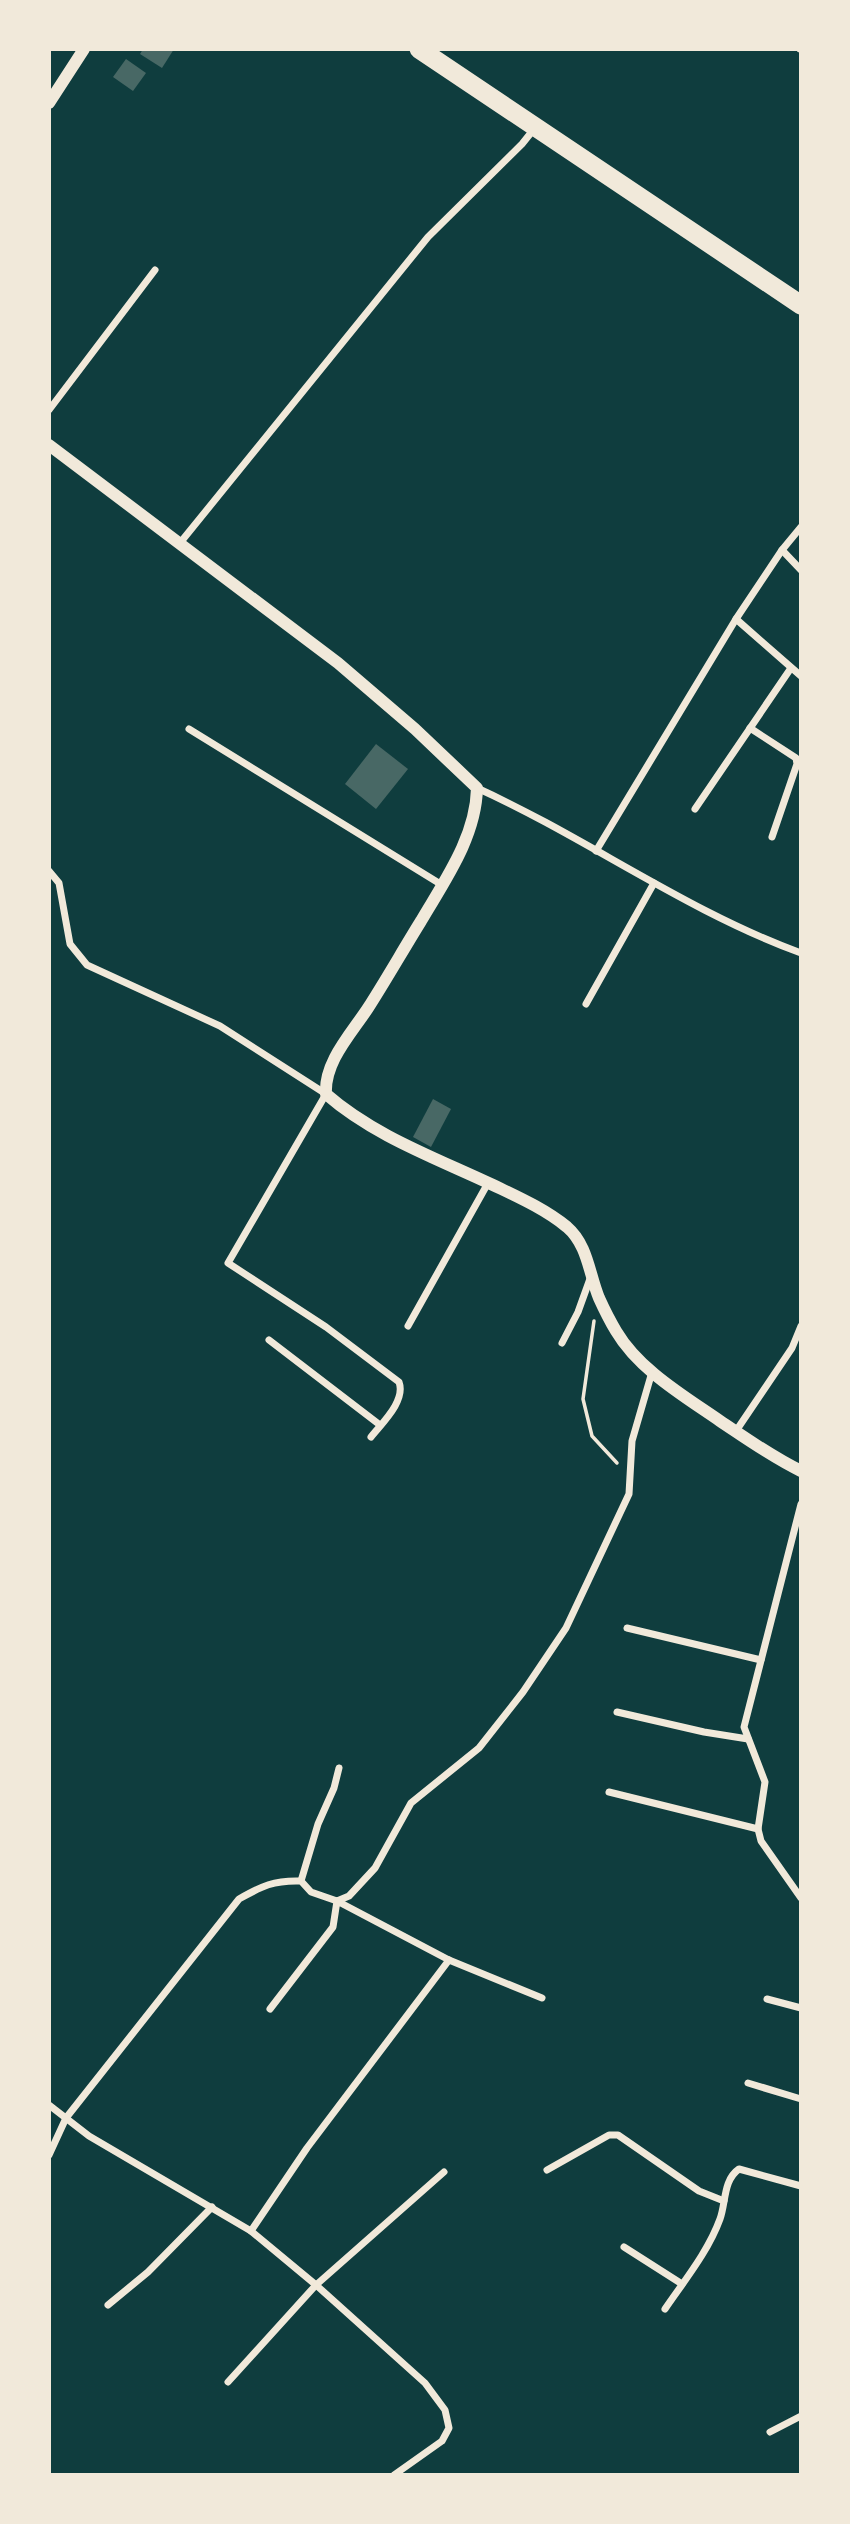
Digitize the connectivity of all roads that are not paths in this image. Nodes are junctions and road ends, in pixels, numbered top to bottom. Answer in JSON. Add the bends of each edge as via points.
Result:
{"nodes":[{"id":1,"x":83,"y":49,"type":"edge"},
{"id":2,"x":419,"y":49,"type":"edge"},
{"id":3,"x":49,"y":103,"type":"edge"},
{"id":4,"x":535,"y":127,"type":"junction"},
{"id":5,"x":155,"y":270,"type":"dead end"},
{"id":6,"x":801,"y":305,"type":"edge"},
{"id":7,"x":49,"y":410,"type":"edge"},
{"id":8,"x":49,"y":446,"type":"edge"},
{"id":9,"x":801,"y":527,"type":"edge"},
{"id":10,"x":180,"y":543,"type":"junction"},
{"id":11,"x":782,"y":550,"type":"junction"},
{"id":12,"x":801,"y":570,"type":"edge"},
{"id":13,"x":736,"y":619,"type":"junction"},
{"id":14,"x":791,"y":668,"type":"junction"},
{"id":15,"x":801,"y":676,"type":"edge"},
{"id":16,"x":750,"y":728,"type":"junction"},
{"id":17,"x":189,"y":729,"type":"dead end"},
{"id":18,"x":477,"y":788,"type":"junction"},
{"id":19,"x":695,"y":808,"type":"dead end"},
{"id":20,"x":772,"y":837,"type":"dead end"},
{"id":21,"x":596,"y":851,"type":"junction"},
{"id":22,"x":49,"y":871,"type":"edge"},
{"id":23,"x":654,"y":883,"type":"junction"},
{"id":24,"x":442,"y":885,"type":"junction"},
{"id":25,"x":801,"y":953,"type":"edge"},
{"id":26,"x":586,"y":1004,"type":"dead end"},
{"id":27,"x":326,"y":1094,"type":"junction"},
{"id":28,"x":488,"y":1183,"type":"junction"},
{"id":29,"x":592,"y":1273,"type":"junction"},
{"id":30,"x":408,"y":1326,"type":"dead end"},
{"id":31,"x":801,"y":1326,"type":"edge"},
{"id":32,"x":269,"y":1340,"type":"dead end"},
{"id":33,"x":562,"y":1343,"type":"dead end"},
{"id":34,"x":652,"y":1371,"type":"junction"},
{"id":35,"x":380,"y":1425,"type":"junction"},
{"id":36,"x":736,"y":1431,"type":"junction"},
{"id":37,"x":371,"y":1437,"type":"dead end"},
{"id":38,"x":801,"y":1471,"type":"edge"},
{"id":39,"x":801,"y":1504,"type":"edge"},
{"id":40,"x":627,"y":1628,"type":"dead end"},
{"id":41,"x":761,"y":1660,"type":"junction"},
{"id":42,"x":617,"y":1712,"type":"dead end"},
{"id":43,"x":748,"y":1739,"type":"junction"},
{"id":44,"x":339,"y":1769,"type":"dead end"},
{"id":45,"x":609,"y":1792,"type":"dead end"},
{"id":46,"x":758,"y":1829,"type":"junction"},
{"id":47,"x":301,"y":1881,"type":"junction"},
{"id":48,"x":801,"y":1899,"type":"edge"},
{"id":49,"x":337,"y":1901,"type":"junction"},
{"id":50,"x":449,"y":1960,"type":"junction"},
{"id":51,"x":542,"y":1998,"type":"dead end"},
{"id":52,"x":767,"y":1999,"type":"dead end"},
{"id":53,"x":801,"y":2008,"type":"edge"},
{"id":54,"x":270,"y":2009,"type":"dead end"},
{"id":55,"x":748,"y":2083,"type":"dead end"},
{"id":56,"x":801,"y":2099,"type":"edge"},
{"id":57,"x":49,"y":2105,"type":"edge"},
{"id":58,"x":66,"y":2118,"type":"junction"},
{"id":59,"x":49,"y":2155,"type":"edge"},
{"id":60,"x":547,"y":2170,"type":"dead end"},
{"id":61,"x":444,"y":2172,"type":"dead end"},
{"id":62,"x":801,"y":2186,"type":"edge"},
{"id":63,"x":724,"y":2201,"type":"junction"},
{"id":64,"x":212,"y":2207,"type":"junction"},
{"id":65,"x":251,"y":2231,"type":"junction"},
{"id":66,"x":624,"y":2247,"type":"dead end"},
{"id":67,"x":682,"y":2284,"type":"junction"},
{"id":68,"x":316,"y":2285,"type":"junction"},
{"id":69,"x":108,"y":2305,"type":"dead end"},
{"id":70,"x":665,"y":2309,"type":"dead end"},
{"id":71,"x":228,"y":2382,"type":"dead end"},
{"id":72,"x":801,"y":2416,"type":"edge"},
{"id":73,"x":770,"y":2432,"type":"dead end"},
{"id":74,"x":394,"y":2475,"type":"edge"}],
"edges":[{"from":1,"to":3,"type":"street"},
{"from":2,"to":4,"type":"highway"},
{"from":4,"to":6,"type":"highway"},
{"from":4,"to":10,"type":"street","via":[[428,237]]},
{"from":5,"to":7,"type":"street"},
{"from":8,"to":10,"type":"street"},
{"from":9,"to":11,"type":"street"},
{"from":10,"to":18,"type":"street","via":[[338,663]]},
{"from":11,"to":12,"type":"street"},
{"from":11,"to":13,"type":"street"},
{"from":13,"to":14,"type":"street"},
{"from":13,"to":21,"type":"street"},
{"from":14,"to":15,"type":"street"},
{"from":14,"to":16,"type":"street"},
{"from":16,"to":19,"type":"street"},
{"from":16,"to":20,"type":"street","via":[[796,758]]},
{"from":17,"to":24,"type":"street"},
{"from":18,"to":21,"type":"street"},
{"from":18,"to":24,"type":"street","via":[[471,825]]},
{"from":21,"to":23,"type":"street"},
{"from":22,"to":27,"type":"street","via":[[59,883],[70,944],[87,965],[220,1026]]},
{"from":23,"to":25,"type":"street","via":[[727,922]]},
{"from":23,"to":26,"type":"street"},
{"from":24,"to":27,"type":"street","via":[[332,1062],[325,1079]]},
{"from":27,"to":28,"type":"street","via":[[393,1139]]},
{"from":27,"to":35,"type":"street","via":[[228,1263],[398,1381],[397,1401]]},
{"from":28,"to":29,"type":"street","via":[[576,1235]]},
{"from":28,"to":30,"type":"street"},
{"from":29,"to":33,"type":"street"},
{"from":29,"to":34,"type":"street","via":[[598,1297],[617,1334]]},
{"from":31,"to":36,"type":"street","via":[[792,1348]]},
{"from":32,"to":35,"type":"street"},
{"from":34,"to":36,"type":"street"},
{"from":34,"to":49,"type":"street","via":[[632,1441],[628,1494],[566,1628],[479,1748],[411,1804],[375,1868],[361,1886]]},
{"from":35,"to":37,"type":"street"},
{"from":36,"to":38,"type":"street"},
{"from":39,"to":41,"type":"street"},
{"from":40,"to":41,"type":"street"},
{"from":41,"to":43,"type":"street","via":[[744,1727]]},
{"from":42,"to":43,"type":"street"},
{"from":43,"to":46,"type":"street","via":[[765,1782]]},
{"from":44,"to":47,"type":"street"},
{"from":45,"to":46,"type":"street"},
{"from":46,"to":48,"type":"street","via":[[761,1841]]},
{"from":47,"to":49,"type":"street","via":[[312,1892]]},
{"from":47,"to":58,"type":"street","via":[[269,1883],[239,1899]]},
{"from":49,"to":50,"type":"street"},
{"from":49,"to":54,"type":"street","via":[[333,1927]]},
{"from":50,"to":51,"type":"street"},
{"from":50,"to":65,"type":"street","via":[[307,2148]]},
{"from":52,"to":53,"type":"street"},
{"from":55,"to":56,"type":"street"},
{"from":57,"to":58,"type":"street"},
{"from":58,"to":59,"type":"street"},
{"from":58,"to":64,"type":"street"},
{"from":60,"to":63,"type":"street","via":[[609,2135],[618,2135],[699,2190]]},
{"from":61,"to":68,"type":"street"},
{"from":62,"to":63,"type":"street","via":[[739,2169],[729,2182]]},
{"from":63,"to":67,"type":"street","via":[[711,2239]]},
{"from":64,"to":65,"type":"street"},
{"from":64,"to":69,"type":"street"},
{"from":65,"to":68,"type":"street"},
{"from":66,"to":67,"type":"street"},
{"from":67,"to":70,"type":"street"},
{"from":68,"to":71,"type":"street"},
{"from":68,"to":74,"type":"street","via":[[425,2383],[444,2410],[449,2428],[442,2441]]},
{"from":72,"to":73,"type":"street"}]}
